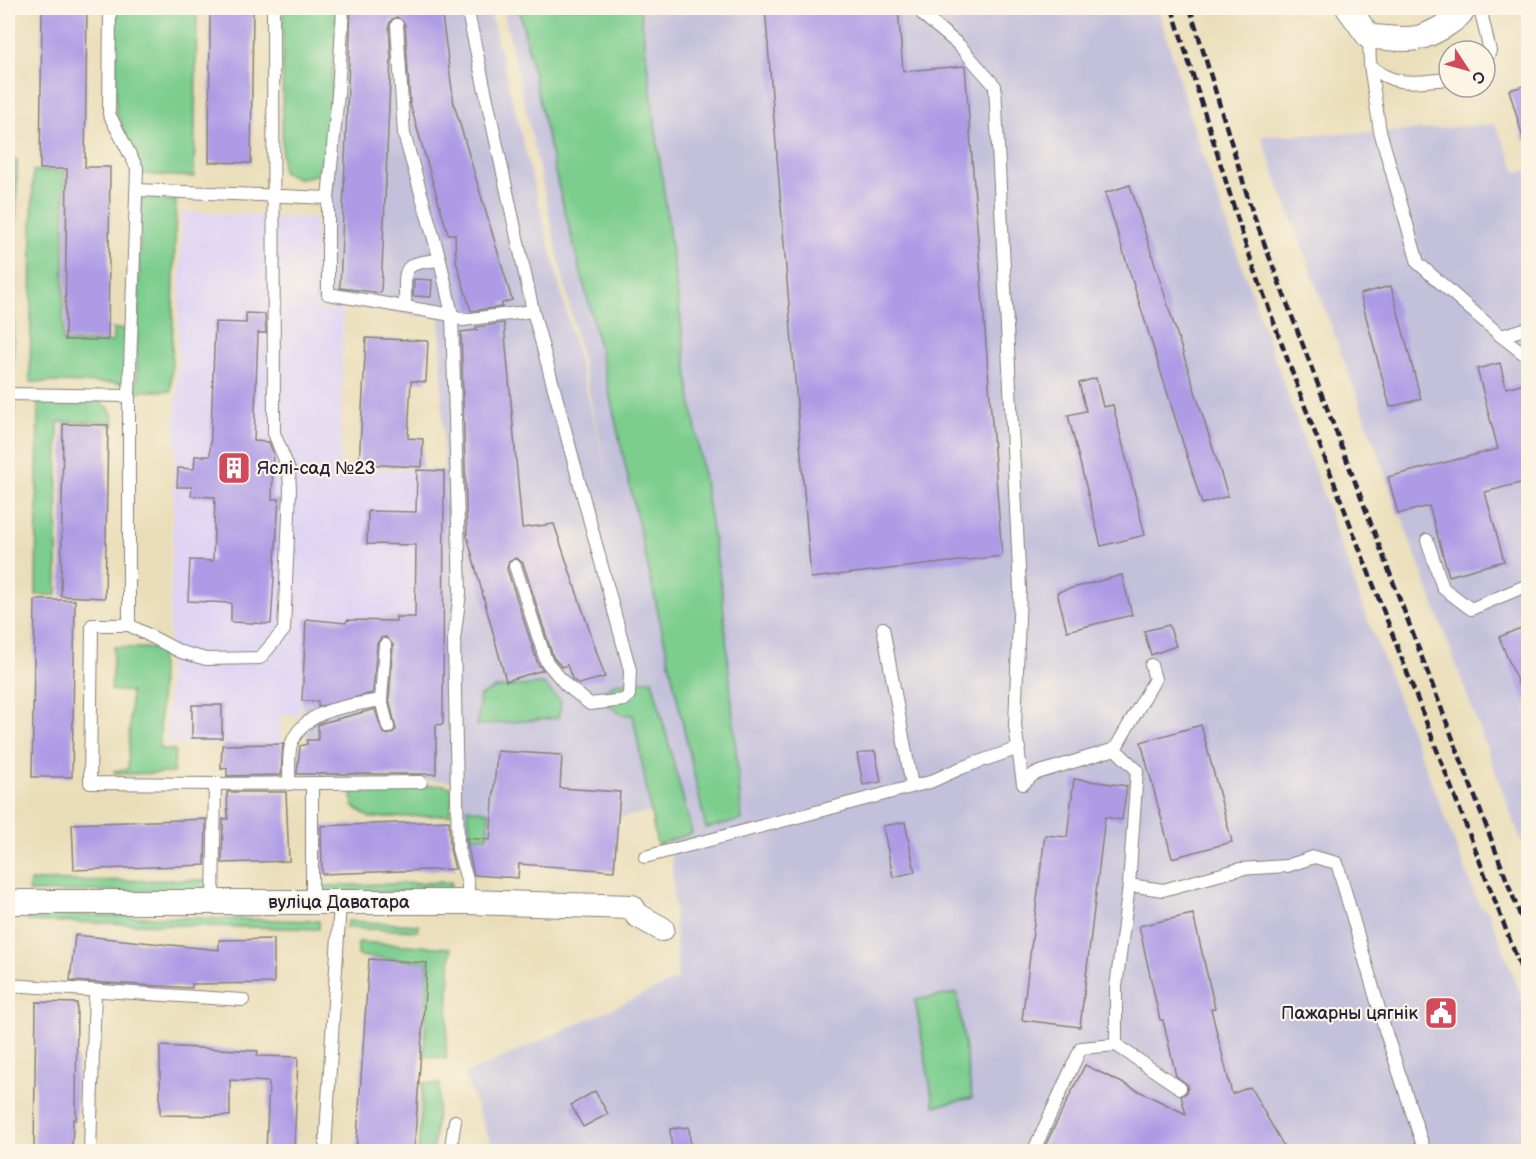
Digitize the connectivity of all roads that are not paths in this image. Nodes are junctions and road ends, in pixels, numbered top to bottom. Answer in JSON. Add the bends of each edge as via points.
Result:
{"nodes":[{"id":1,"x":110,"y":8,"type":"edge"},
{"id":2,"x":273,"y":8,"type":"edge"},
{"id":3,"x":343,"y":8,"type":"edge"},
{"id":4,"x":466,"y":8,"type":"edge"},
{"id":5,"x":922,"y":8,"type":"edge"},
{"id":6,"x":1348,"y":8,"type":"edge"},
{"id":7,"x":1465,"y":8,"type":"edge"},
{"id":8,"x":1480,"y":8,"type":"edge"},
{"id":9,"x":397,"y":25,"type":"dead end"},
{"id":10,"x":1369,"y":37,"type":"junction"},
{"id":11,"x":1487,"y":39,"type":"edge"},
{"id":12,"x":1371,"y":65,"type":"junction"},
{"id":13,"x":1437,"y":80,"type":"edge"},
{"id":14,"x":137,"y":190,"type":"junction"},
{"id":15,"x":272,"y":197,"type":"junction"},
{"id":16,"x":328,"y":198,"type":"junction"},
{"id":17,"x":440,"y":260,"type":"junction"},
{"id":18,"x":405,"y":307,"type":"junction"},
{"id":19,"x":533,"y":311,"type":"junction"},
{"id":20,"x":452,"y":315,"type":"junction"},
{"id":21,"x":1528,"y":328,"type":"edge"},
{"id":22,"x":1501,"y":336,"type":"junction"},
{"id":23,"x":1528,"y":357,"type":"edge"},
{"id":24,"x":8,"y":394,"type":"edge"},
{"id":25,"x":129,"y":396,"type":"junction"},
{"id":26,"x":1427,"y":540,"type":"dead end"},
{"id":27,"x":515,"y":566,"type":"dead end"},
{"id":28,"x":1528,"y":585,"type":"edge"},
{"id":29,"x":129,"y":625,"type":"junction"},
{"id":30,"x":883,"y":628,"type":"dead end"},
{"id":31,"x":385,"y":645,"type":"dead end"},
{"id":32,"x":1151,"y":665,"type":"dead end"},
{"id":33,"x":381,"y":700,"type":"junction"},
{"id":34,"x":388,"y":727,"type":"dead end"},
{"id":35,"x":1019,"y":748,"type":"junction"},
{"id":36,"x":1115,"y":749,"type":"junction"},
{"id":37,"x":421,"y":782,"type":"dead end"},
{"id":38,"x":215,"y":784,"type":"junction"},
{"id":39,"x":289,"y":784,"type":"junction"},
{"id":40,"x":312,"y":784,"type":"junction"},
{"id":41,"x":912,"y":786,"type":"junction"},
{"id":42,"x":645,"y":857,"type":"dead end"},
{"id":43,"x":1129,"y":885,"type":"junction"},
{"id":44,"x":8,"y":902,"type":"edge"},
{"id":45,"x":213,"y":902,"type":"junction"},
{"id":46,"x":312,"y":902,"type":"junction"},
{"id":47,"x":340,"y":902,"type":"junction"},
{"id":48,"x":468,"y":902,"type":"junction"},
{"id":49,"x":662,"y":929,"type":"dead end"},
{"id":50,"x":8,"y":985,"type":"edge"},
{"id":51,"x":95,"y":990,"type":"junction"},
{"id":52,"x":243,"y":1000,"type":"dead end"},
{"id":53,"x":1116,"y":1046,"type":"junction"},
{"id":54,"x":1180,"y":1088,"type":"dead end"},
{"id":55,"x":455,"y":1121,"type":"dead end"},
{"id":56,"x":90,"y":1152,"type":"edge"},
{"id":57,"x":325,"y":1152,"type":"edge"},
{"id":58,"x":450,"y":1152,"type":"edge"},
{"id":59,"x":1033,"y":1152,"type":"edge"},
{"id":60,"x":1425,"y":1152,"type":"edge"}],
"edges":[{"from":1,"to":14,"type":"lane","via":[[109,114],[137,168]]},
{"from":2,"to":15,"type":"lane"},
{"from":3,"to":16,"type":"lane"},
{"from":4,"to":19,"type":"lane"},
{"from":5,"to":35,"type":"lane","via":[[923,15],[959,45],[995,86],[1020,589],[1015,726]]},
{"from":6,"to":10,"type":"street"},
{"from":7,"to":10,"type":"street","via":[[1417,38]]},
{"from":8,"to":11,"type":"lane"},
{"from":9,"to":17,"type":"lane","via":[[404,134]]},
{"from":10,"to":12,"type":"lane"},
{"from":12,"to":13,"type":"lane","via":[[1384,78],[1407,82]]},
{"from":12,"to":22,"type":"lane","via":[[1380,131],[1418,263]]},
{"from":14,"to":15,"type":"lane"},
{"from":14,"to":25,"type":"lane"},
{"from":15,"to":16,"type":"lane"},
{"from":15,"to":29,"type":"lane","via":[[274,433],[289,470],[290,490],[284,630],[260,658],[206,659],[181,652]]},
{"from":16,"to":18,"type":"lane","via":[[327,294]]},
{"from":17,"to":18,"type":"lane","via":[[409,266]]},
{"from":17,"to":20,"type":"lane"},
{"from":18,"to":20,"type":"lane"},
{"from":19,"to":20,"type":"lane","via":[[463,320]]},
{"from":19,"to":27,"type":"lane","via":[[630,670],[629,695],[624,700],[590,704],[558,676],[546,661]]},
{"from":20,"to":48,"type":"lane","via":[[460,593],[454,640],[458,849],[468,883]]},
{"from":21,"to":22,"type":"lane"},
{"from":22,"to":23,"type":"lane"},
{"from":24,"to":25,"type":"lane"},
{"from":25,"to":29,"type":"lane"},
{"from":26,"to":28,"type":"lane","via":[[1443,588],[1471,609]]},
{"from":29,"to":38,"type":"lane","via":[[92,625],[90,783]]},
{"from":30,"to":41,"type":"lane"},
{"from":31,"to":33,"type":"lane"},
{"from":32,"to":36,"type":"lane","via":[[1155,680]]},
{"from":33,"to":34,"type":"lane"},
{"from":33,"to":39,"type":"lane","via":[[326,711],[311,719],[291,743]]},
{"from":35,"to":36,"type":"lane","via":[[1023,784],[1034,774]]},
{"from":35,"to":41,"type":"lane"},
{"from":36,"to":43,"type":"lane","via":[[1137,770]]},
{"from":37,"to":40,"type":"lane"},
{"from":38,"to":39,"type":"lane"},
{"from":38,"to":45,"type":"lane"},
{"from":39,"to":40,"type":"lane"},
{"from":40,"to":46,"type":"lane"},
{"from":41,"to":42,"type":"lane"},
{"from":43,"to":53,"type":"lane","via":[[1116,987]]},
{"from":43,"to":60,"type":"lane","via":[[1163,890],[1240,869],[1287,866],[1314,857],[1337,863]]},
{"from":44,"to":45,"type":"street","name":"вуліца Даватара"},
{"from":45,"to":46,"type":"street","name":"вуліца Даватара"},
{"from":46,"to":47,"type":"street","name":"вуліца Даватара"},
{"from":47,"to":48,"type":"street","name":"вуліца Даватара"},
{"from":47,"to":57,"type":"lane"},
{"from":48,"to":49,"type":"street","name":"вуліца Даватара","via":[[632,907]]},
{"from":50,"to":51,"type":"lane"},
{"from":51,"to":52,"type":"lane"},
{"from":51,"to":56,"type":"lane"},
{"from":53,"to":54,"type":"lane"},
{"from":53,"to":59,"type":"lane","via":[[1081,1048]]},
{"from":55,"to":58,"type":"lane"}]}
